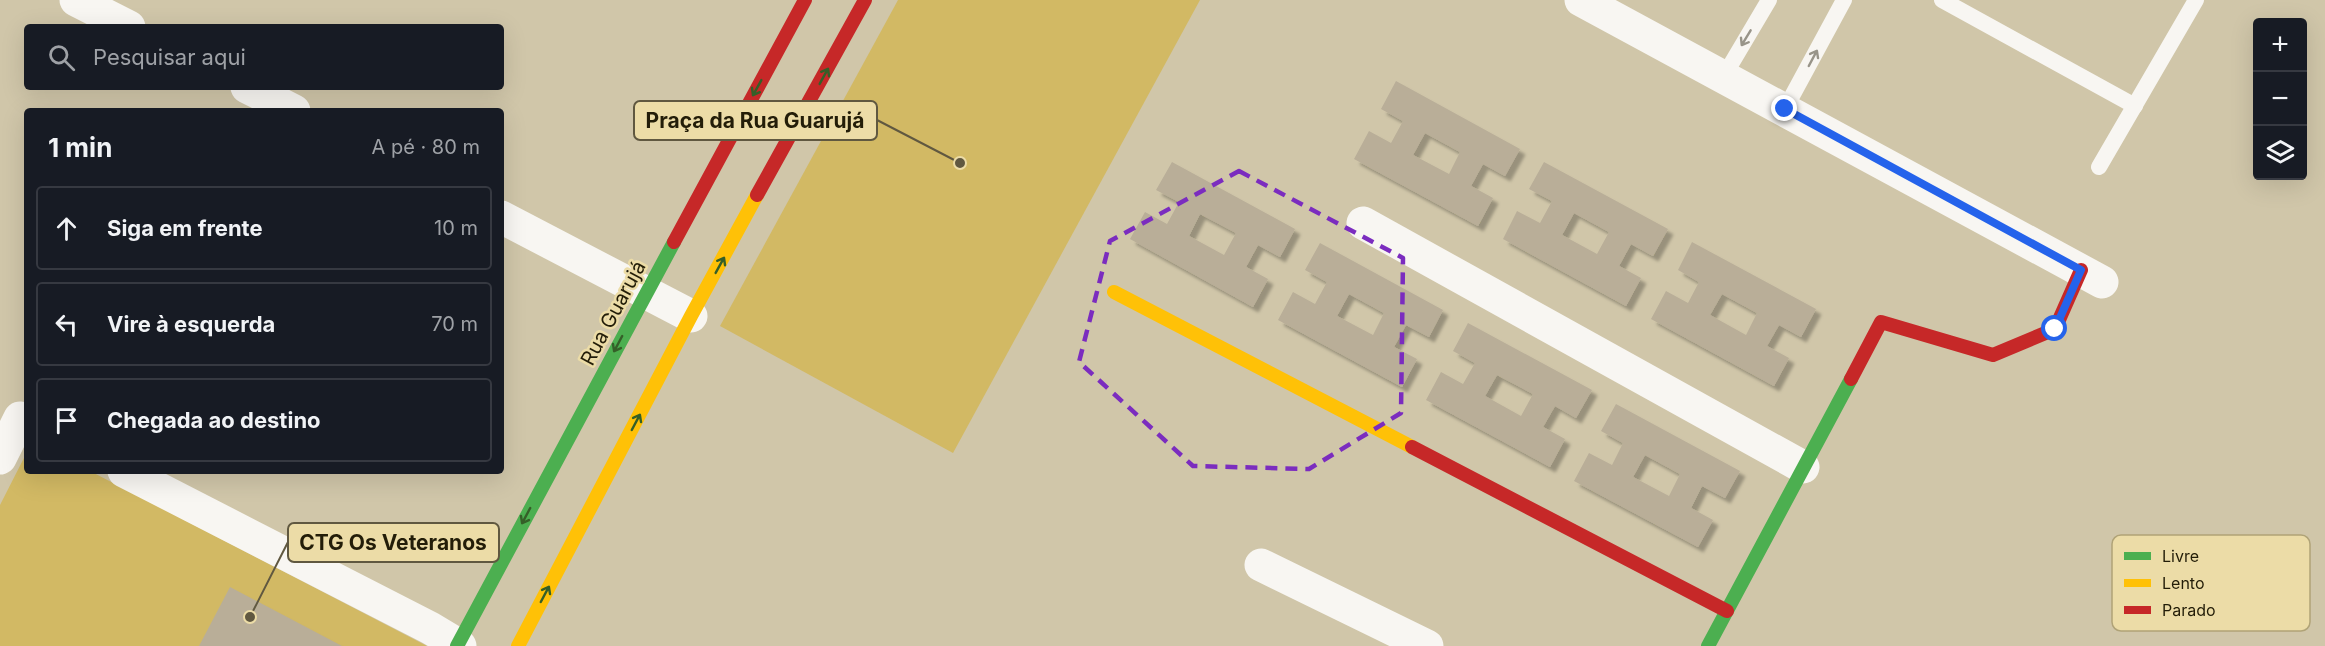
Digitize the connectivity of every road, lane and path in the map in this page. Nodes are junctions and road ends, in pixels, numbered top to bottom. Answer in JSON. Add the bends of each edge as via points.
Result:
{"nodes":[{"id":1,"x":76,"y":0,"type":"edge"},
{"id":2,"x":805,"y":0,"type":"edge"},
{"id":3,"x":865,"y":0,"type":"edge"},
{"id":4,"x":1581,"y":0,"type":"edge"},
{"id":5,"x":1769,"y":0,"type":"edge"},
{"id":6,"x":1844,"y":0,"type":"edge"},
{"id":7,"x":1942,"y":0,"type":"edge"},
{"id":8,"x":2196,"y":0,"type":"edge"},
{"id":9,"x":123,"y":24,"type":"edge"},
{"id":10,"x":1724,"y":76,"type":"junction"},
{"id":11,"x":253,"y":90,"type":"edge"},
{"id":12,"x":2135,"y":106,"type":"junction"},
{"id":13,"x":288,"y":108,"type":"edge"},
{"id":14,"x":1785,"y":109,"type":"junction"},
{"id":15,"x":2099,"y":167,"type":"dead end"},
{"id":16,"x":504,"y":219,"type":"edge"},
{"id":17,"x":1363,"y":223,"type":"dead end"},
{"id":18,"x":2092,"y":276,"type":"joint"},
{"id":19,"x":646,"y":292,"type":"junction"},
{"id":20,"x":1114,"y":292,"type":"dead end"},
{"id":21,"x":692,"y":316,"type":"junction"},
{"id":22,"x":16,"y":415,"type":"edge"},
{"id":23,"x":0,"y":458,"type":"edge"},
{"id":24,"x":1803,"y":467,"type":"junction"},
{"id":25,"x":130,"y":474,"type":"edge"},
{"id":26,"x":1261,"y":565,"type":"dead end"},
{"id":27,"x":1727,"y":611,"type":"junction"},
{"id":28,"x":458,"y":646,"type":"edge"},
{"id":29,"x":518,"y":646,"type":"edge"},
{"id":30,"x":1426,"y":646,"type":"edge"},
{"id":31,"x":1708,"y":646,"type":"edge"}],
"edges":[{"from":1,"to":9,"type":"street"},
{"from":2,"to":19,"type":"street","name":"Rua Guarujá","one_way":true},
{"from":21,"to":3,"type":"street","one_way":true},
{"from":4,"to":10,"type":"street"},
{"from":5,"to":10,"type":"lane","one_way":true},
{"from":14,"to":6,"type":"lane","one_way":true},
{"from":7,"to":12,"type":"lane"},
{"from":8,"to":12,"type":"lane"},
{"from":10,"to":14,"type":"street"},
{"from":11,"to":13,"type":"street"},
{"from":12,"to":15,"type":"lane"},
{"from":14,"to":18,"type":"street"},
{"from":16,"to":19,"type":"street"},
{"from":17,"to":24,"type":"street"},
{"from":18,"to":24,"type":"street","via":[[2055,329],[1992,356],[1881,322]]},
{"from":19,"to":21,"type":"street"},
{"from":19,"to":28,"type":"street","name":"Rua Guarujá","one_way":true},
{"from":20,"to":27,"type":"street"},
{"from":29,"to":21,"type":"street","one_way":true},
{"from":22,"to":23,"type":"street"},
{"from":24,"to":27,"type":"street"},
{"from":25,"to":28,"type":"street"},
{"from":26,"to":30,"type":"street"},
{"from":27,"to":31,"type":"street"}]}
